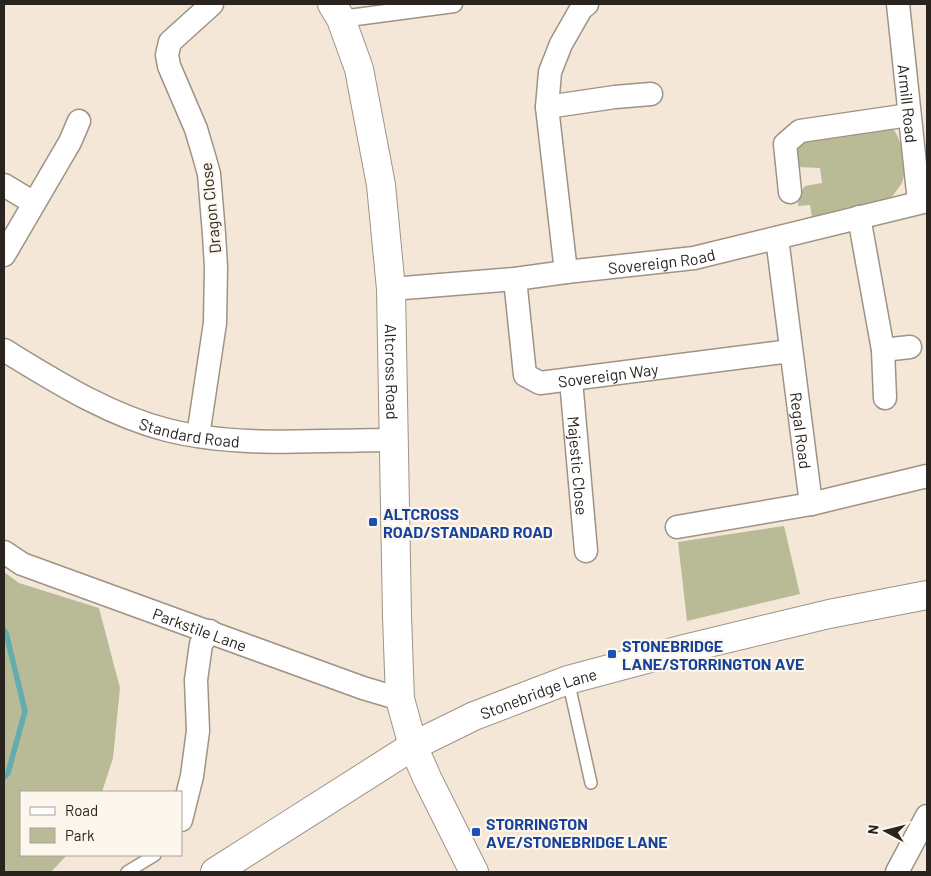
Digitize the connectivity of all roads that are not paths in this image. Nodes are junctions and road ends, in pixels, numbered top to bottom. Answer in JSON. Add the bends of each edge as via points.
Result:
{"nodes":[{"id":1,"x":212,"y":4,"type":"edge"},
{"id":2,"x":454,"y":4,"type":"edge"},
{"id":3,"x":587,"y":4,"type":"edge"},
{"id":4,"x":898,"y":4,"type":"edge"},
{"id":5,"x":336,"y":12,"type":"edge"},
{"id":6,"x":651,"y":94,"type":"dead end"},
{"id":7,"x":547,"y":107,"type":"junction"},
{"id":8,"x":909,"y":115,"type":"junction"},
{"id":9,"x":79,"y":121,"type":"dead end"},
{"id":10,"x":4,"y":185,"type":"edge"},
{"id":11,"x":790,"y":192,"type":"dead end"},
{"id":12,"x":923,"y":202,"type":"edge"},
{"id":13,"x":34,"y":203,"type":"junction"},
{"id":14,"x":859,"y":217,"type":"junction"},
{"id":15,"x":777,"y":238,"type":"junction"},
{"id":16,"x":4,"y":255,"type":"edge"},
{"id":17,"x":566,"y":272,"type":"junction"},
{"id":18,"x":515,"y":279,"type":"junction"},
{"id":19,"x":391,"y":289,"type":"junction"},
{"id":20,"x":910,"y":347,"type":"dead end"},
{"id":21,"x":4,"y":350,"type":"edge"},
{"id":22,"x":883,"y":350,"type":"junction"},
{"id":23,"x":791,"y":351,"type":"junction"},
{"id":24,"x":571,"y":380,"type":"junction"},
{"id":25,"x":885,"y":398,"type":"dead end"},
{"id":26,"x":198,"y":436,"type":"junction"},
{"id":27,"x":393,"y":440,"type":"junction"},
{"id":28,"x":927,"y":476,"type":"edge"},
{"id":29,"x":811,"y":504,"type":"junction"},
{"id":30,"x":677,"y":527,"type":"dead end"},
{"id":31,"x":586,"y":551,"type":"dead end"},
{"id":32,"x":4,"y":552,"type":"edge"},
{"id":33,"x":927,"y":595,"type":"edge"},
{"id":34,"x":210,"y":631,"type":"junction"},
{"id":35,"x":568,"y":680,"type":"junction"},
{"id":36,"x":400,"y":699,"type":"junction"},
{"id":37,"x":414,"y":746,"type":"junction"},
{"id":38,"x":592,"y":783,"type":"dead end"},
{"id":39,"x":182,"y":816,"type":"edge"},
{"id":40,"x":927,"y":816,"type":"edge"},
{"id":41,"x":152,"y":856,"type":"edge"},
{"id":42,"x":127,"y":872,"type":"edge"},
{"id":43,"x":215,"y":872,"type":"edge"},
{"id":44,"x":474,"y":872,"type":"edge"},
{"id":45,"x":897,"y":872,"type":"edge"}],
"edges":[{"from":1,"to":26,"type":"street","name":"Dragon Close","via":[[170,42],[167,55],[196,129],[209,174],[214,234],[215,323]]},
{"from":2,"to":5,"type":"street"},
{"from":3,"to":7,"type":"street","via":[[561,44],[550,72]]},
{"from":4,"to":8,"type":"street","name":"Armill Road"},
{"from":5,"to":19,"type":"street","name":"Altcross Road","via":[[359,69],[381,185]]},
{"from":6,"to":7,"type":"street"},
{"from":7,"to":17,"type":"street"},
{"from":8,"to":11,"type":"street","via":[[800,131],[785,144]]},
{"from":8,"to":12,"type":"street","name":"Armill Road"},
{"from":9,"to":13,"type":"street"},
{"from":10,"to":13,"type":"street"},
{"from":12,"to":14,"type":"street","name":"Sovereign Road"},
{"from":13,"to":16,"type":"street"},
{"from":14,"to":15,"type":"street","name":"Sovereign Road"},
{"from":14,"to":22,"type":"street"},
{"from":15,"to":17,"type":"street","name":"Sovereign Road","via":[[694,258]]},
{"from":15,"to":23,"type":"street","name":"Regal Road"},
{"from":17,"to":18,"type":"street","name":"Sovereign Road"},
{"from":18,"to":19,"type":"street","name":"Sovereign Road"},
{"from":18,"to":24,"type":"street","name":"Sovereign Way","via":[[525,375],[540,383]]},
{"from":19,"to":27,"type":"street","name":"Altcross Road"},
{"from":20,"to":22,"type":"street"},
{"from":21,"to":26,"type":"street","name":"Standard Road","via":[[135,420]]},
{"from":22,"to":25,"type":"street"},
{"from":23,"to":24,"type":"street","name":"Sovereign Way"},
{"from":23,"to":29,"type":"street","name":"Regal Road"},
{"from":24,"to":31,"type":"street","name":"Majestic Close"},
{"from":26,"to":27,"type":"street","name":"Standard Road","via":[[256,441]]},
{"from":27,"to":36,"type":"street","name":"Altcross Road"},
{"from":28,"to":29,"type":"street"},
{"from":29,"to":30,"type":"street"},
{"from":32,"to":34,"type":"street","name":"Parkstile Lane","via":[[22,564]]},
{"from":33,"to":35,"type":"street","name":"Stonebridge Lane","via":[[758,630]]},
{"from":34,"to":36,"type":"street","name":"Parkstile Lane"},
{"from":34,"to":39,"type":"street","via":[[201,644],[196,680],[198,731]]},
{"from":35,"to":37,"type":"street","name":"Stonebridge Lane","via":[[474,716]]},
{"from":35,"to":38,"type":"lane"},
{"from":36,"to":37,"type":"street","name":"Altcross Road"},
{"from":37,"to":43,"type":"street","name":"Stonebridge Lane"},
{"from":37,"to":44,"type":"street","name":"Altcross Road"},
{"from":40,"to":45,"type":"street"},
{"from":41,"to":42,"type":"lane"}]}
